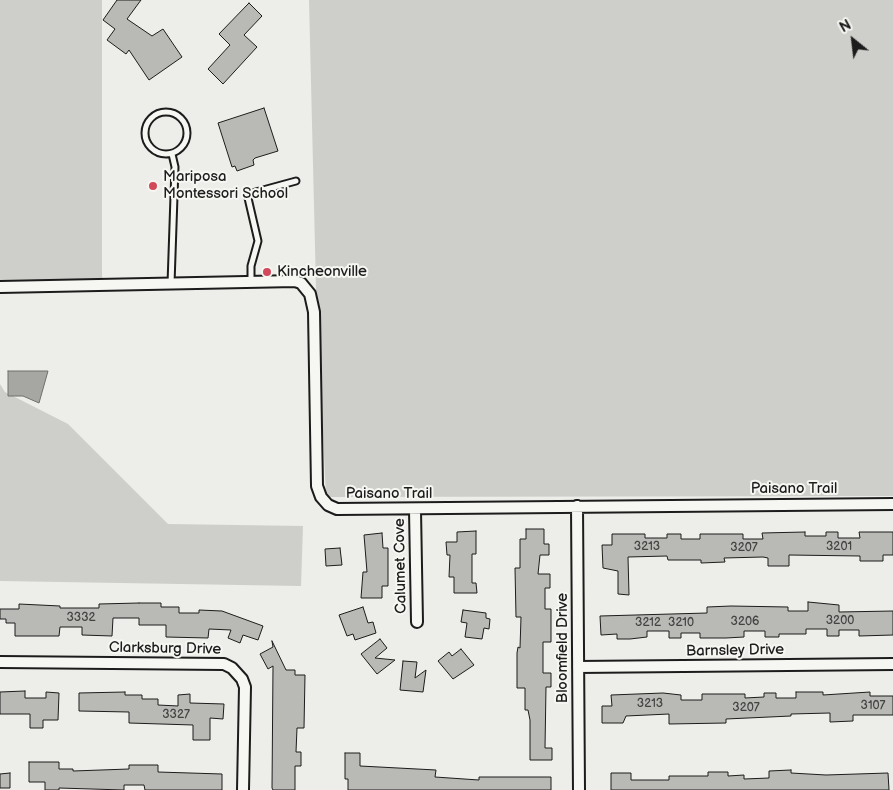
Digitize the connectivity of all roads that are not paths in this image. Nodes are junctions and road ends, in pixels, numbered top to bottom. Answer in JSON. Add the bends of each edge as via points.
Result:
{"nodes":[{"id":1,"x":172,"y":154,"type":"junction"},
{"id":2,"x":296,"y":181,"type":"dead end"},
{"id":3,"x":251,"y":282,"type":"junction"},
{"id":4,"x":171,"y":284,"type":"junction"},
{"id":5,"x":0,"y":287,"type":"edge"},
{"id":6,"x":893,"y":504,"type":"edge"},
{"id":7,"x":577,"y":506,"type":"junction"},
{"id":8,"x":416,"y":510,"type":"junction"},
{"id":9,"x":417,"y":622,"type":"dead end"},
{"id":10,"x":0,"y":662,"type":"edge"},
{"id":11,"x":893,"y":664,"type":"edge"},
{"id":12,"x":578,"y":667,"type":"junction"},
{"id":13,"x":243,"y":790,"type":"edge"},
{"id":14,"x":579,"y":790,"type":"edge"}],
"edges":[{"from":1,"to":1,"type":"lane","via":[[187,138],[185,123],[174,113],[160,112],[148,120],[145,139],[152,150]]},
{"from":1,"to":4,"type":"lane","via":[[175,167]]},
{"from":2,"to":3,"type":"lane","via":[[252,193],[248,198],[258,241],[251,266]]},
{"from":3,"to":4,"type":"street","name":"Paisano Trail"},
{"from":3,"to":8,"type":"street","name":"Paisano Trail","via":[[295,280],[306,287],[313,301],[315,462],[321,497],[337,509]]},
{"from":4,"to":5,"type":"street","name":"Paisano Trail"},
{"from":6,"to":7,"type":"street","name":"Paisano Trail"},
{"from":7,"to":8,"type":"street","name":"Paisano Trail"},
{"from":7,"to":12,"type":"street","name":"Bloomfield Drive"},
{"from":8,"to":9,"type":"street","name":"Calumet Cove"},
{"from":10,"to":13,"type":"street","name":"Clarksburg Drive","via":[[224,664],[232,668],[242,679],[244,687]]},
{"from":11,"to":12,"type":"street","name":"Barnsley Drive"},
{"from":12,"to":14,"type":"street","name":"Bloomfield Drive"}]}
